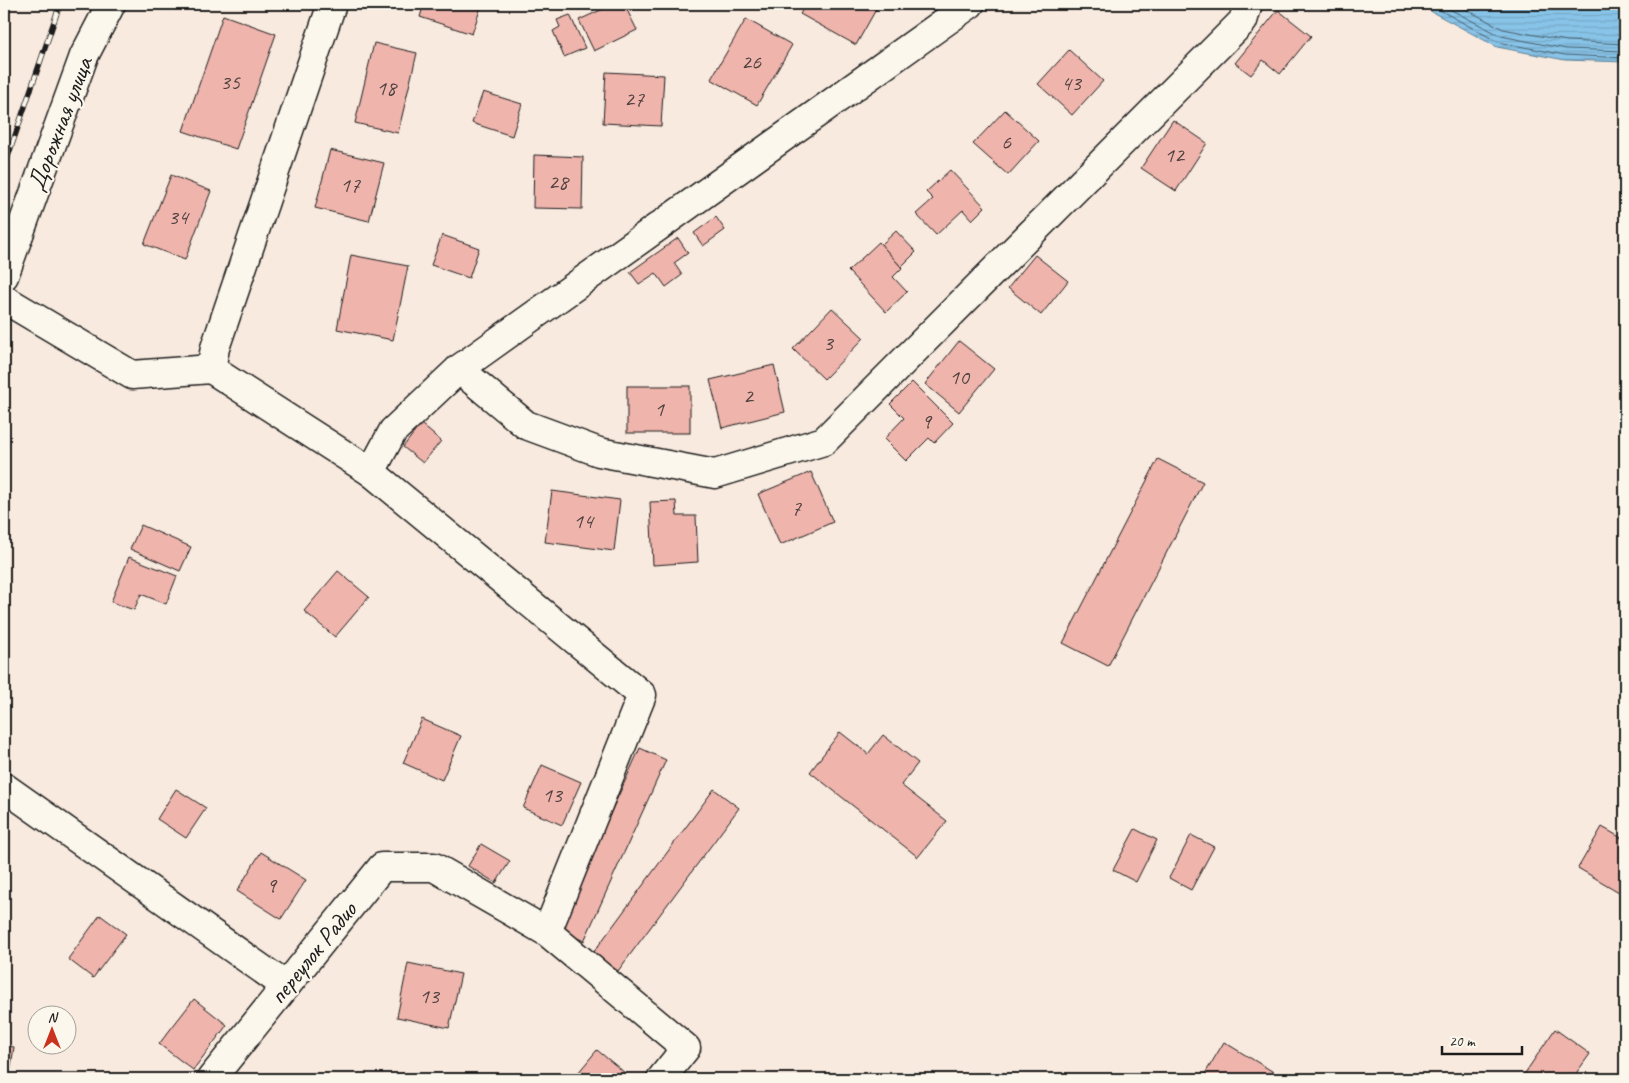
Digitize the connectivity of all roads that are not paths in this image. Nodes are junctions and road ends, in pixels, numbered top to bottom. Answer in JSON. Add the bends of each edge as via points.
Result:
{"nodes":[{"id":1,"x":111,"y":4,"type":"edge"},
{"id":2,"x":332,"y":4,"type":"edge"},
{"id":3,"x":970,"y":4,"type":"edge"},
{"id":4,"x":1248,"y":4,"type":"edge"},
{"id":5,"x":4,"y":276,"type":"edge"},
{"id":6,"x":4,"y":299,"type":"edge"},
{"id":7,"x":212,"y":369,"type":"junction"},
{"id":8,"x":459,"y":369,"type":"junction"},
{"id":9,"x":371,"y":472,"type":"junction"},
{"id":10,"x":4,"y":787,"type":"edge"},
{"id":11,"x":547,"y":932,"type":"junction"},
{"id":12,"x":286,"y":986,"type":"junction"},
{"id":13,"x":212,"y":1079,"type":"edge"},
{"id":14,"x":661,"y":1079,"type":"edge"}],
"edges":[{"from":1,"to":5,"type":"street","name":"Дорожная улица","via":[[84,56]]},
{"from":2,"to":7,"type":"street","via":[[215,348]]},
{"from":3,"to":8,"type":"street"},
{"from":4,"to":8,"type":"street","via":[[1243,21],[824,441],[714,474],[599,452],[526,425]]},
{"from":6,"to":7,"type":"street","via":[[132,375]]},
{"from":7,"to":9,"type":"street"},
{"from":8,"to":9,"type":"street","via":[[393,431]]},
{"from":9,"to":11,"type":"street","via":[[642,695]]},
{"from":10,"to":12,"type":"street"},
{"from":11,"to":12,"type":"street","name":"переулок Радио","via":[[434,867],[382,867]]},
{"from":11,"to":14,"type":"street","via":[[686,1048]]},
{"from":12,"to":13,"type":"street","name":"переулок Радио"}]}
